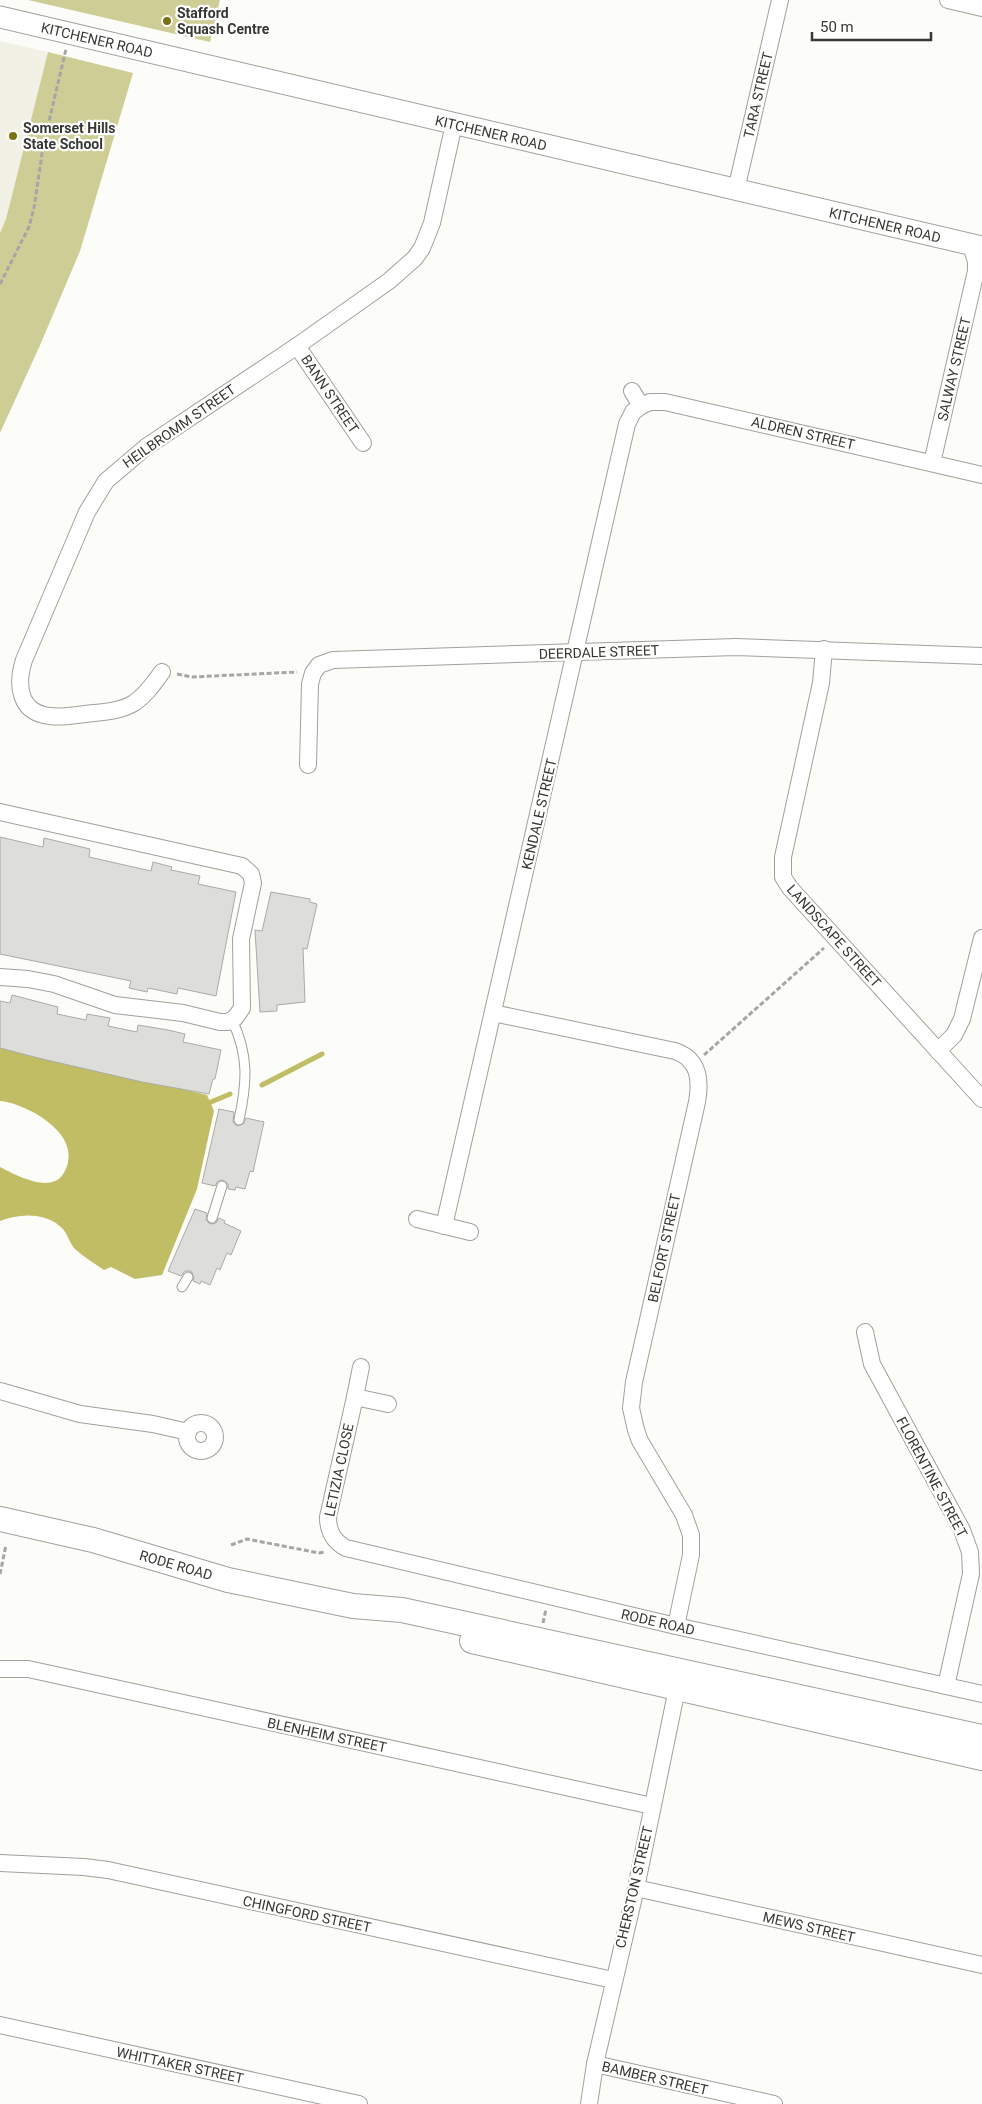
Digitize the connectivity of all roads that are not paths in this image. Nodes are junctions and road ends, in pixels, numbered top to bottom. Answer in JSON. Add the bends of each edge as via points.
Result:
{"nodes":[{"id":1,"x":780,"y":0,"type":"edge"},
{"id":2,"x":948,"y":0,"type":"edge"},
{"id":3,"x":982,"y":8,"type":"edge"},
{"id":4,"x":0,"y":17,"type":"edge"},
{"id":5,"x":454,"y":124,"type":"junction"},
{"id":6,"x":736,"y":190,"type":"junction"},
{"id":7,"x":976,"y":246,"type":"edge"},
{"id":8,"x":297,"y":346,"type":"junction"},
{"id":9,"x":632,"y":391,"type":"dead end"},
{"id":10,"x":640,"y":406,"type":"junction"},
{"id":11,"x":363,"y":443,"type":"dead end"},
{"id":12,"x":932,"y":463,"type":"junction"},
{"id":13,"x":982,"y":475,"type":"edge"},
{"id":14,"x":824,"y":649,"type":"junction"},
{"id":15,"x":575,"y":653,"type":"junction"},
{"id":16,"x":982,"y":656,"type":"edge"},
{"id":17,"x":162,"y":672,"type":"road end"},
{"id":18,"x":308,"y":765,"type":"dead end"},
{"id":19,"x":0,"y":812,"type":"edge"},
{"id":20,"x":982,"y":938,"type":"edge"},
{"id":21,"x":0,"y":977,"type":"edge"},
{"id":22,"x":493,"y":1013,"type":"junction"},
{"id":23,"x":232,"y":1020,"type":"junction"},
{"id":24,"x":938,"y":1051,"type":"junction"},
{"id":25,"x":982,"y":1099,"type":"edge"},
{"id":26,"x":239,"y":1120,"type":"dead end"},
{"id":27,"x":222,"y":1186,"type":"dead end"},
{"id":28,"x":212,"y":1218,"type":"dead end"},
{"id":29,"x":417,"y":1219,"type":"dead end"},
{"id":30,"x":444,"y":1226,"type":"junction"},
{"id":31,"x":470,"y":1232,"type":"dead end"},
{"id":32,"x":188,"y":1277,"type":"dead end"},
{"id":33,"x":182,"y":1287,"type":"dead end"},
{"id":34,"x":865,"y":1332,"type":"dead end"},
{"id":35,"x":361,"y":1367,"type":"dead end"},
{"id":36,"x":0,"y":1391,"type":"edge"},
{"id":37,"x":355,"y":1397,"type":"junction"},
{"id":38,"x":388,"y":1404,"type":"dead end"},
{"id":39,"x":188,"y":1432,"type":"dead end"},
{"id":40,"x":0,"y":1518,"type":"edge"},
{"id":41,"x":334,"y":1545,"type":"joint"},
{"id":42,"x":353,"y":1606,"type":"junction"},
{"id":43,"x":676,"y":1626,"type":"junction"},
{"id":44,"x":0,"y":1669,"type":"edge"},
{"id":45,"x":679,"y":1679,"type":"junction"},
{"id":46,"x":946,"y":1686,"type":"junction"},
{"id":47,"x":982,"y":1694,"type":"edge"},
{"id":48,"x":982,"y":1737,"type":"edge"},
{"id":49,"x":982,"y":1758,"type":"edge"},
{"id":50,"x":652,"y":1806,"type":"junction"},
{"id":51,"x":0,"y":1863,"type":"edge"},
{"id":52,"x":636,"y":1888,"type":"junction"},
{"id":53,"x":982,"y":1965,"type":"edge"},
{"id":54,"x":613,"y":1980,"type":"junction"},
{"id":55,"x":0,"y":2025,"type":"edge"},
{"id":56,"x":595,"y":2064,"type":"junction"},
{"id":57,"x":359,"y":2104,"type":"edge"},
{"id":58,"x":589,"y":2104,"type":"edge"},
{"id":59,"x":774,"y":2104,"type":"edge"}],
"edges":[{"from":1,"to":6,"type":"street","name":"TARA STREET"},
{"from":2,"to":3,"type":"street"},
{"from":4,"to":5,"type":"street","name":"KITCHENER ROAD"},
{"from":5,"to":6,"type":"street","name":"KITCHENER ROAD"},
{"from":5,"to":8,"type":"street","name":"HEILBROMM STREET","via":[[432,222],[415,258],[389,281]]},
{"from":6,"to":7,"type":"street","name":"KITCHENER ROAD"},
{"from":7,"to":12,"type":"street","name":"SALWAY STREET","via":[[976,271]]},
{"from":8,"to":11,"type":"street","name":"BANN STREET"},
{"from":8,"to":17,"type":"street","name":"HEILBROMM STREET","via":[[146,447],[106,481],[87,512],[24,660],[20,690],[27,705],[42,715],[107,712],[133,704]]},
{"from":9,"to":10,"type":"street"},
{"from":10,"to":12,"type":"street","name":"ALDREN STREET","via":[[665,402]]},
{"from":10,"to":15,"type":"street","name":"KENDALE STREET","via":[[627,424]]},
{"from":12,"to":13,"type":"street","name":"ALDREN STREET"},
{"from":14,"to":15,"type":"street","name":"DEERDALE STREET","via":[[736,647]]},
{"from":14,"to":16,"type":"street","name":"DEERDALE STREET"},
{"from":14,"to":24,"type":"street","name":"LANDSCAPE STREET","via":[[821,683],[782,857],[782,873],[790,888]]},
{"from":15,"to":18,"type":"street","name":"DEERDALE STREET","via":[[333,660],[319,665],[313,673],[310,691]]},
{"from":15,"to":22,"type":"street","name":"KENDALE STREET"},
{"from":19,"to":23,"type":"street","via":[[246,868],[253,883],[241,939],[243,1003]]},
{"from":20,"to":24,"type":"street","via":[[962,1019],[954,1035]]},
{"from":21,"to":23,"type":"street","via":[[54,984],[126,1008],[183,1013],[224,1022]]},
{"from":22,"to":30,"type":"street","name":"KENDALE STREET"},
{"from":22,"to":43,"type":"street","name":"BELFORT STREET","via":[[670,1049],[685,1055],[694,1064],[700,1085],[697,1102],[634,1382],[631,1408],[640,1441],[684,1516],[691,1535],[691,1555]]},
{"from":23,"to":26,"type":"lane","via":[[244,1052],[245,1084]]},
{"from":24,"to":25,"type":"street","name":"LANDSCAPE STREET"},
{"from":27,"to":28,"type":"lane"},
{"from":29,"to":30,"type":"street"},
{"from":30,"to":31,"type":"street"},
{"from":32,"to":33,"type":"lane"},
{"from":34,"to":46,"type":"street","name":"FLORENTINE STREET","via":[[872,1364],[962,1530],[970,1552],[969,1584]]},
{"from":35,"to":37,"type":"street","name":"LETIZIA CLOSE"},
{"from":36,"to":39,"type":"street","via":[[80,1414]]},
{"from":37,"to":38,"type":"street"},
{"from":37,"to":41,"type":"street","name":"LETIZIA CLOSE","via":[[328,1511]]},
{"from":40,"to":42,"type":"main road","name":"RODE ROAD","via":[[93,1540],[207,1574]]},
{"from":41,"to":43,"type":"street","name":"RODE ROAD"},
{"from":42,"to":45,"type":"main road","name":"RODE ROAD","via":[[399,1624]]},
{"from":42,"to":45,"type":"main road","name":"RODE ROAD","via":[[402,1610],[540,1639]]},
{"from":43,"to":46,"type":"street","name":"RODE ROAD"},
{"from":44,"to":50,"type":"street","name":"BLENHEIM STREET","via":[[35,1670]]},
{"from":45,"to":48,"type":"main road","name":"RODE ROAD"},
{"from":45,"to":49,"type":"main road","name":"RODE ROAD"},
{"from":45,"to":50,"type":"street","name":"CHERSTON STREET"},
{"from":46,"to":47,"type":"street","name":"RODE ROAD"},
{"from":50,"to":52,"type":"street","name":"CHERSTON STREET"},
{"from":51,"to":54,"type":"street","name":"CHINGFORD STREET","via":[[108,1870]]},
{"from":52,"to":53,"type":"street","name":"MEWS STREET"},
{"from":52,"to":54,"type":"street","name":"CHERSTON STREET"},
{"from":54,"to":56,"type":"street","name":"CHERSTON STREET"},
{"from":55,"to":57,"type":"street","name":"WHITTAKER STREET"},
{"from":56,"to":58,"type":"street","name":"CHERSTON STREET"},
{"from":56,"to":59,"type":"street","name":"BAMBER STREET"}]}
